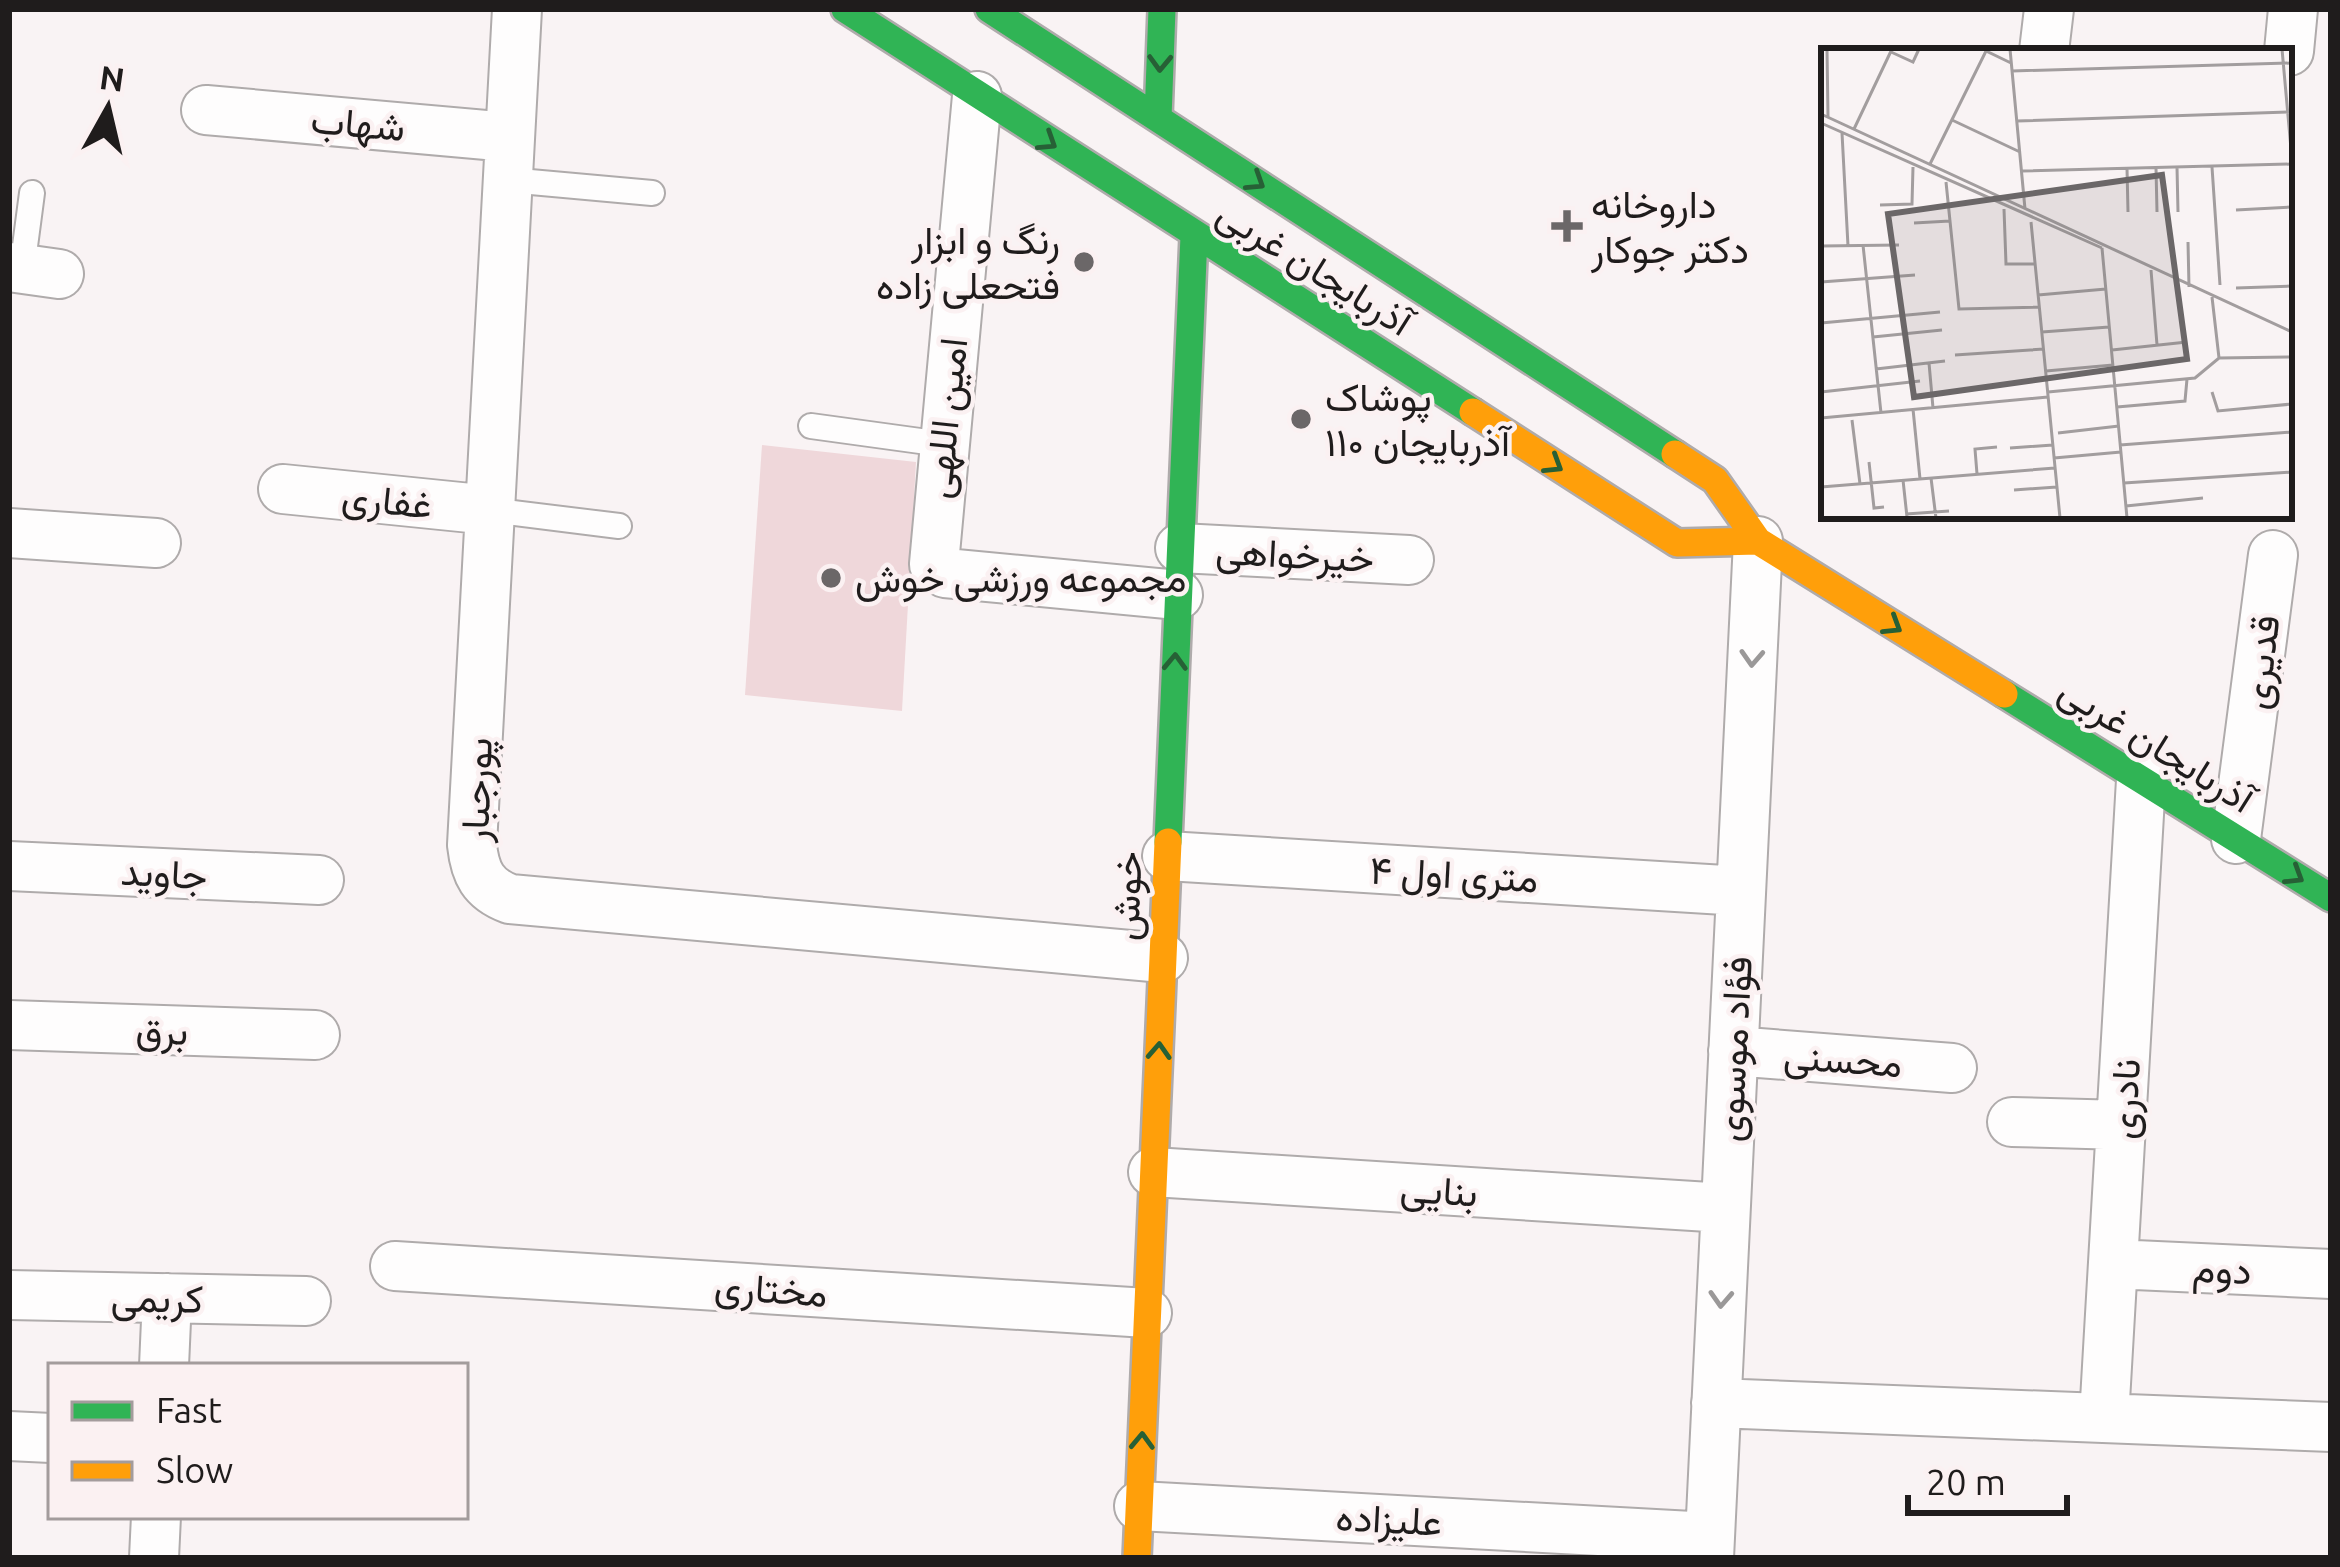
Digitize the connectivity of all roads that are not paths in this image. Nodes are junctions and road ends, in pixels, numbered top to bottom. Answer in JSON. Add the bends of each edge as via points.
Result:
{"nodes":[{"id":1,"x":517,"y":9,"type":"edge"},
{"id":2,"x":845,"y":9,"type":"edge"},
{"id":3,"x":989,"y":9,"type":"edge"},
{"id":4,"x":1162,"y":9,"type":"edge"},
{"id":5,"x":2049,"y":9,"type":"edge"},
{"id":6,"x":2294,"y":9,"type":"edge"},
{"id":7,"x":2044,"y":48,"type":"edge"},
{"id":8,"x":2289,"y":48,"type":"edge"},
{"id":9,"x":977,"y":96,"type":"junction"},
{"id":10,"x":206,"y":110,"type":"dead end"},
{"id":11,"x":1158,"y":118,"type":"junction"},
{"id":12,"x":508,"y":158,"type":"junction"},
{"id":13,"x":32,"y":193,"type":"dead end"},
{"id":14,"x":652,"y":193,"type":"dead end"},
{"id":15,"x":1194,"y":236,"type":"junction"},
{"id":16,"x":30,"y":270,"type":"edge"},
{"id":17,"x":811,"y":426,"type":"dead end"},
{"id":18,"x":942,"y":444,"type":"junction"},
{"id":19,"x":283,"y":489,"type":"dead end"},
{"id":20,"x":490,"y":510,"type":"junction"},
{"id":21,"x":620,"y":526,"type":"dead end"},
{"id":22,"x":9,"y":533,"type":"edge"},
{"id":23,"x":1758,"y":541,"type":"junction"},
{"id":24,"x":157,"y":543,"type":"dead end"},
{"id":25,"x":2276,"y":556,"type":"dead end"},
{"id":26,"x":1409,"y":560,"type":"dead end"},
{"id":27,"x":1179,"y":572,"type":"junction"},
{"id":28,"x":2141,"y":780,"type":"junction"},
{"id":29,"x":2236,"y":839,"type":"junction"},
{"id":30,"x":1167,"y":856,"type":"junction"},
{"id":31,"x":9,"y":866,"type":"edge"},
{"id":32,"x":319,"y":880,"type":"dead end"},
{"id":33,"x":1741,"y":891,"type":"junction"},
{"id":34,"x":2331,"y":898,"type":"edge"},
{"id":35,"x":1163,"y":958,"type":"junction"},
{"id":36,"x":9,"y":1025,"type":"edge"},
{"id":37,"x":315,"y":1035,"type":"dead end"},
{"id":38,"x":1733,"y":1051,"type":"junction"},
{"id":39,"x":1952,"y":1068,"type":"dead end"},
{"id":40,"x":2012,"y":1122,"type":"dead end"},
{"id":41,"x":2122,"y":1126,"type":"junction"},
{"id":42,"x":1153,"y":1172,"type":"junction"},
{"id":43,"x":1725,"y":1208,"type":"junction"},
{"id":44,"x":2113,"y":1264,"type":"junction"},
{"id":45,"x":395,"y":1266,"type":"dead end"},
{"id":46,"x":2331,"y":1274,"type":"edge"},
{"id":47,"x":9,"y":1294,"type":"edge"},
{"id":48,"x":167,"y":1298,"type":"junction"},
{"id":49,"x":306,"y":1301,"type":"dead end"},
{"id":50,"x":1147,"y":1313,"type":"junction"},
{"id":51,"x":164,"y":1363,"type":"edge"},
{"id":52,"x":1716,"y":1402,"type":"junction"},
{"id":53,"x":2104,"y":1418,"type":"junction"},
{"id":54,"x":2331,"y":1427,"type":"edge"},
{"id":55,"x":9,"y":1436,"type":"edge"},
{"id":56,"x":48,"y":1438,"type":"edge"},
{"id":57,"x":1139,"y":1505,"type":"junction"},
{"id":58,"x":156,"y":1519,"type":"edge"},
{"id":59,"x":1709,"y":1547,"type":"edge"},
{"id":60,"x":154,"y":1558,"type":"edge"},
{"id":61,"x":1137,"y":1558,"type":"edge"}],
"edges":[{"from":1,"to":12,"type":"street","name":"پورجبار"},
{"from":2,"to":9,"type":"main road","name":"آذربایجان غربی"},
{"from":3,"to":11,"type":"main road","name":"آذربایجان غربی"},
{"from":4,"to":11,"type":"main road","one_way":true},
{"from":5,"to":7,"type":"street"},
{"from":6,"to":8,"type":"street"},
{"from":9,"to":15,"type":"main road","name":"آذربایجان غربی","one_way":true},
{"from":9,"to":18,"type":"street","name":"امین اللهی"},
{"from":10,"to":12,"type":"street","name":"شهاب"},
{"from":11,"to":23,"type":"main road","name":"آذربایجان غربی","one_way":true,"via":[[1715,480]]},
{"from":12,"to":14,"type":"lane"},
{"from":12,"to":20,"type":"street","name":"پورجبار"},
{"from":13,"to":16,"type":"lane"},
{"from":15,"to":23,"type":"main road","name":"آذربایجان غربی","one_way":true,"via":[[1677,543]]},
{"from":15,"to":27,"type":"main road","name":"خوش"},
{"from":17,"to":18,"type":"lane"},
{"from":18,"to":27,"type":"street","name":"امین اللهی","via":[[932,557],[938,569]]},
{"from":19,"to":20,"type":"street","name":"غفاری"},
{"from":20,"to":21,"type":"lane"},
{"from":20,"to":35,"type":"street","name":"پورجبار","via":[[472,845],[474,865],[494,893]]},
{"from":22,"to":24,"type":"street"},
{"from":23,"to":28,"type":"main road","name":"آذربایجان غربی","one_way":true},
{"from":23,"to":33,"type":"street","name":"فؤاد موسوی","one_way":true},
{"from":25,"to":29,"type":"street","name":"قدیری"},
{"from":26,"to":27,"type":"street","name":"خیرخواهی"},
{"from":30,"to":27,"type":"main road","name":"خوش","one_way":true},
{"from":28,"to":29,"type":"main road","name":"آذربایجان غربی"},
{"from":28,"to":41,"type":"street","name":"نادری"},
{"from":29,"to":34,"type":"main road","name":"آذربایجان غربی","one_way":true},
{"from":30,"to":33,"type":"street","name":"۴ متری اول"},
{"from":30,"to":35,"type":"main road","name":"خوش"},
{"from":31,"to":32,"type":"street","name":"جاوید"},
{"from":33,"to":38,"type":"street","name":"فؤاد موسوی"},
{"from":42,"to":35,"type":"main road","name":"خوش","one_way":true},
{"from":36,"to":37,"type":"street","name":"برق"},
{"from":38,"to":39,"type":"street","name":"محسنی"},
{"from":38,"to":43,"type":"street","name":"فؤاد موسوی"},
{"from":40,"to":41,"type":"street"},
{"from":41,"to":44,"type":"street","name":"نادری"},
{"from":42,"to":43,"type":"street","name":"بنایی"},
{"from":42,"to":50,"type":"main road","name":"خوش"},
{"from":43,"to":52,"type":"street","name":"فؤاد موسوی","one_way":true},
{"from":44,"to":46,"type":"street","name":"دوم"},
{"from":44,"to":53,"type":"street","name":"نادری"},
{"from":45,"to":50,"type":"street","name":"مختاری"},
{"from":47,"to":48,"type":"street","name":"کریمی"},
{"from":48,"to":49,"type":"street","name":"کریمی"},
{"from":48,"to":51,"type":"street"},
{"from":57,"to":50,"type":"main road","name":"خوش","one_way":true},
{"from":52,"to":53,"type":"street"},
{"from":52,"to":59,"type":"street","name":"فؤاد موسوی"},
{"from":53,"to":54,"type":"street"},
{"from":55,"to":56,"type":"street"},
{"from":57,"to":59,"type":"street","name":"علیزاده"},
{"from":57,"to":61,"type":"main road","name":"خوش"},
{"from":58,"to":60,"type":"street"}]}
